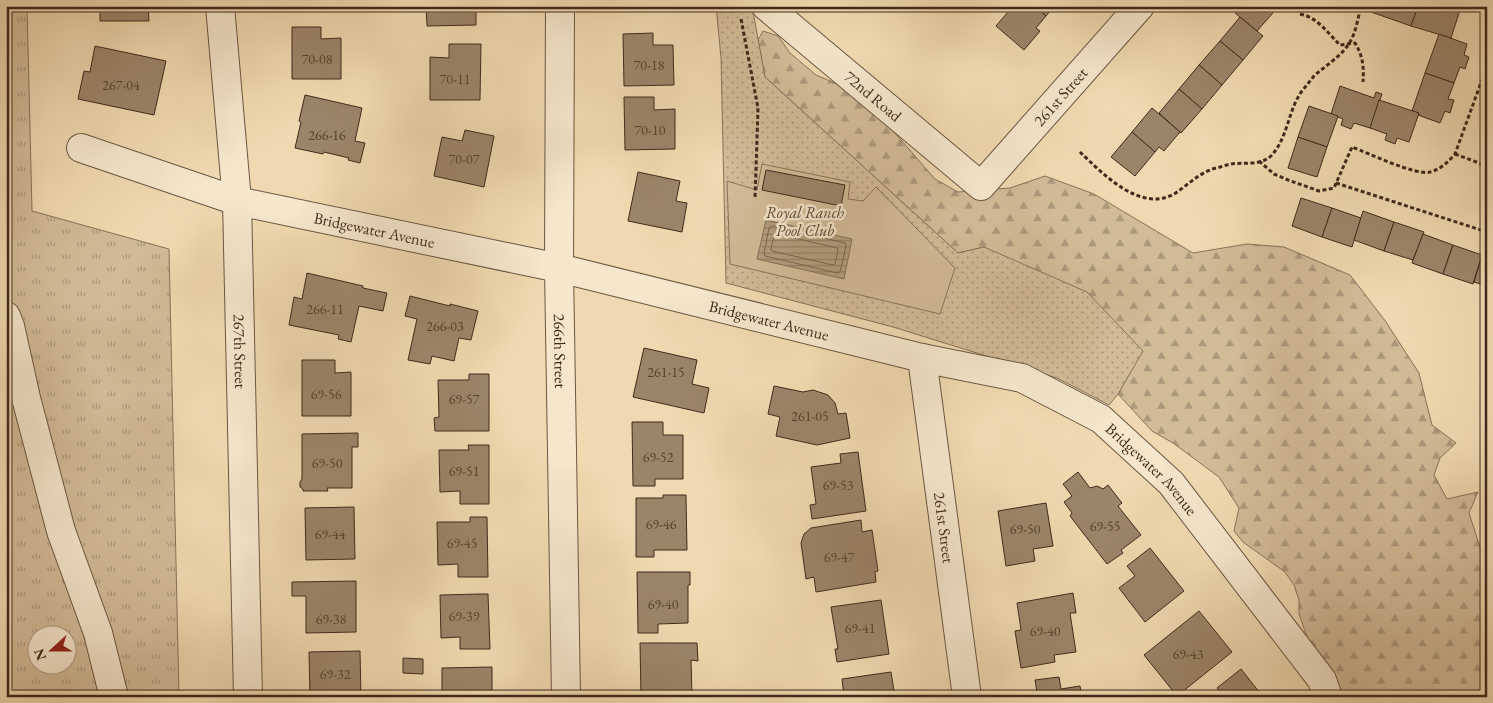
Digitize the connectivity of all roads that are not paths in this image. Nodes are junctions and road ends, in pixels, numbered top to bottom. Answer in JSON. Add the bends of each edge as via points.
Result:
{"nodes":[{"id":1,"x":220,"y":6,"type":"edge"},
{"id":2,"x":560,"y":6,"type":"edge"},
{"id":3,"x":766,"y":6,"type":"edge"},
{"id":4,"x":1140,"y":6,"type":"edge"},
{"id":5,"x":81,"y":148,"type":"dead end"},
{"id":6,"x":981,"y":186,"type":"joint"},
{"id":7,"x":237,"y":201,"type":"junction"},
{"id":8,"x":559,"y":268,"type":"junction"},
{"id":9,"x":6,"y":316,"type":"edge"},
{"id":10,"x":922,"y":358,"type":"junction"},
{"id":11,"x":114,"y":697,"type":"edge"},
{"id":12,"x":248,"y":697,"type":"edge"},
{"id":13,"x":566,"y":697,"type":"edge"},
{"id":14,"x":967,"y":697,"type":"edge"},
{"id":15,"x":1328,"y":697,"type":"edge"}],
"edges":[{"from":1,"to":7,"type":"street","name":"267th Street"},
{"from":2,"to":8,"type":"street","name":"266th Street"},
{"from":3,"to":6,"type":"street","name":"72nd Road"},
{"from":4,"to":6,"type":"street","name":"261st Street"},
{"from":5,"to":7,"type":"street","name":"Bridgewater Avenue"},
{"from":7,"to":8,"type":"street","name":"Bridgewater Avenue"},
{"from":7,"to":12,"type":"street","name":"267th Street"},
{"from":8,"to":10,"type":"street","name":"Bridgewater Avenue"},
{"from":8,"to":13,"type":"street","name":"266th Street"},
{"from":9,"to":11,"type":"street","via":[[60,531],[98,633]]},
{"from":10,"to":14,"type":"street","name":"261st Street"},
{"from":10,"to":15,"type":"street","name":"Bridgewater Avenue","via":[[1022,378],[1101,419],[1171,483],[1322,680]]}]}
